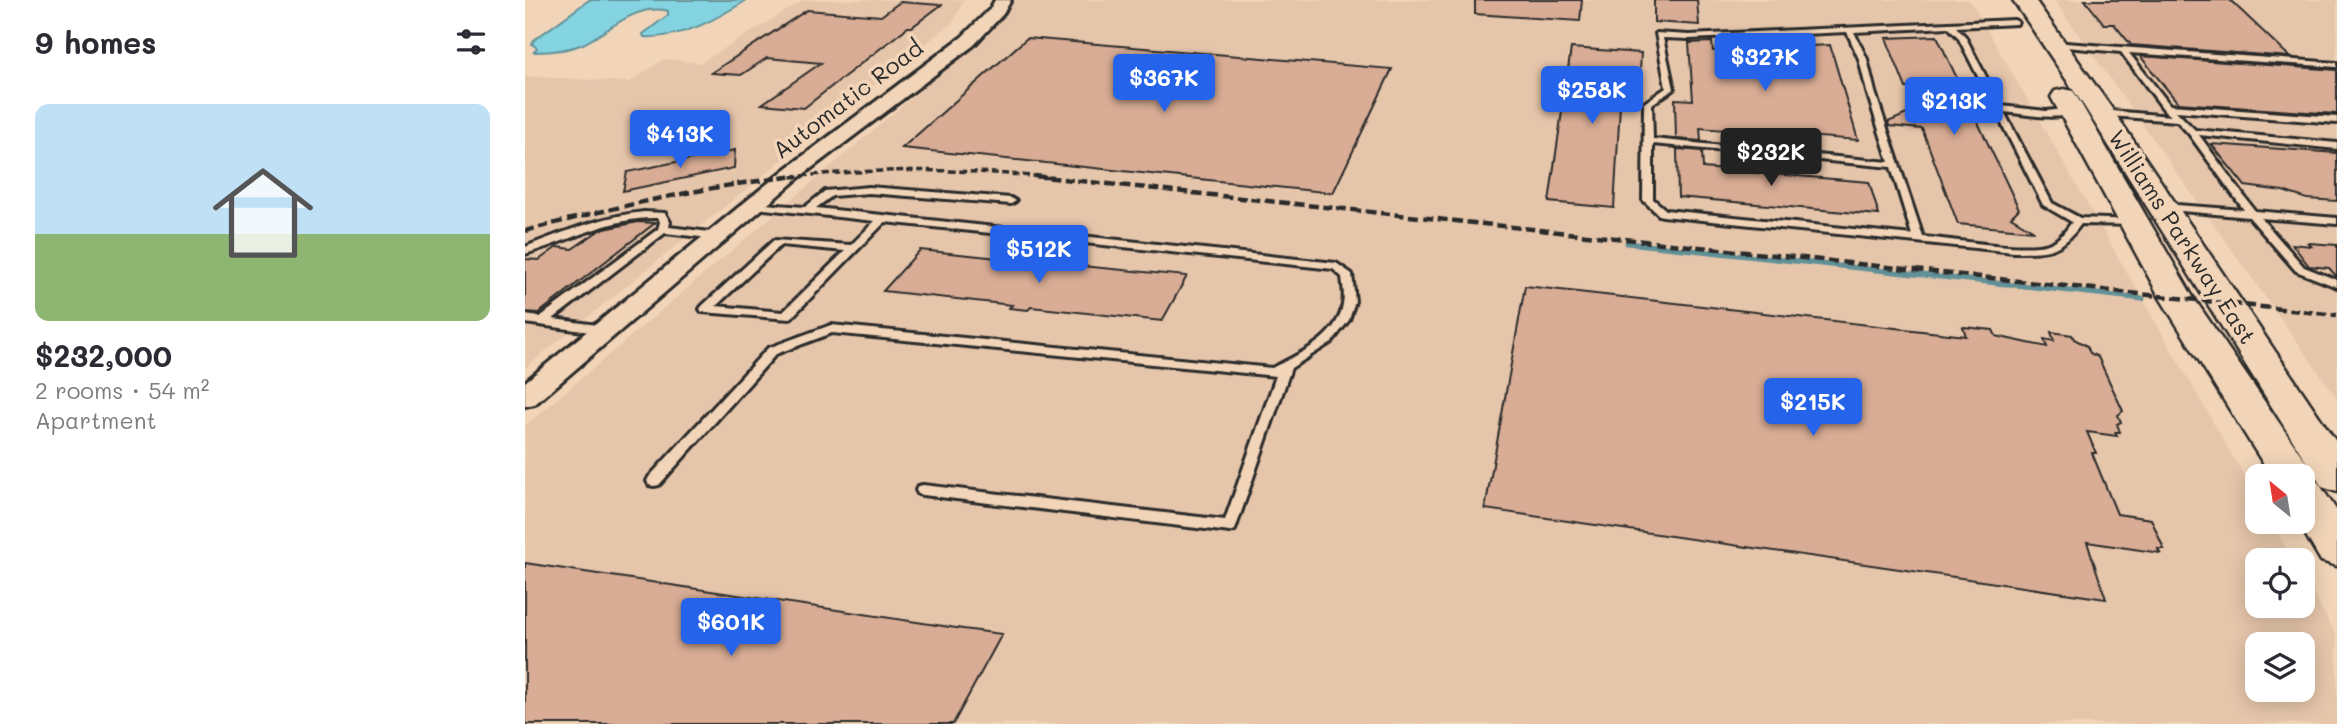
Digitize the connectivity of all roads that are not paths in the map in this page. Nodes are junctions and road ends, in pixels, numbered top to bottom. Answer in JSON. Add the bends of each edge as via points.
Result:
{"nodes":[{"id":1,"x":1003,"y":0,"type":"edge"},
{"id":2,"x":2013,"y":7,"type":"edge"},
{"id":3,"x":1949,"y":25,"type":"junction"},
{"id":4,"x":1849,"y":29,"type":"junction"},
{"id":5,"x":2055,"y":44,"type":"junction"},
{"id":6,"x":2123,"y":50,"type":"junction"},
{"id":7,"x":2337,"y":65,"type":"edge"},
{"id":8,"x":1997,"y":108,"type":"junction"},
{"id":9,"x":2167,"y":108,"type":"junction"},
{"id":10,"x":2087,"y":112,"type":"junction"},
{"id":11,"x":2181,"y":119,"type":"junction"},
{"id":12,"x":2337,"y":120,"type":"edge"},
{"id":13,"x":2192,"y":132,"type":"junction"},
{"id":14,"x":1648,"y":141,"type":"junction"},
{"id":15,"x":2337,"y":146,"type":"edge"},
{"id":16,"x":1895,"y":165,"type":"junction"},
{"id":17,"x":1011,"y":201,"type":"dead end"},
{"id":18,"x":755,"y":205,"type":"junction"},
{"id":19,"x":2163,"y":207,"type":"junction"},
{"id":20,"x":808,"y":210,"type":"junction"},
{"id":21,"x":2252,"y":214,"type":"junction"},
{"id":22,"x":883,"y":218,"type":"junction"},
{"id":23,"x":2078,"y":221,"type":"junction"},
{"id":24,"x":2337,"y":221,"type":"edge"},
{"id":25,"x":2135,"y":223,"type":"junction"},
{"id":26,"x":663,"y":230,"type":"junction"},
{"id":27,"x":718,"y":236,"type":"junction"},
{"id":28,"x":1919,"y":240,"type":"junction"},
{"id":29,"x":853,"y":248,"type":"junction"},
{"id":30,"x":525,"y":251,"type":"edge"},
{"id":31,"x":2337,"y":284,"type":"edge"},
{"id":32,"x":525,"y":319,"type":"edge"},
{"id":33,"x":543,"y":321,"type":"junction"},
{"id":34,"x":605,"y":330,"type":"junction"},
{"id":35,"x":1286,"y":366,"type":"junction"},
{"id":36,"x":525,"y":397,"type":"edge"},
{"id":37,"x":2285,"y":464,"type":"edge"},
{"id":38,"x":2328,"y":479,"type":"edge"},
{"id":39,"x":655,"y":481,"type":"dead end"},
{"id":40,"x":923,"y":489,"type":"dead end"},
{"id":41,"x":2337,"y":548,"type":"edge"}],
"edges":[{"from":1,"to":18,"type":"street","name":"Automatic Road","via":[[968,41]]},
{"from":2,"to":3,"type":"lane"},
{"from":2,"to":5,"type":"main road","name":"Williams Parkway East"},
{"from":2,"to":10,"type":"main road","name":"Williams Parkway East"},
{"from":3,"to":4,"type":"lane"},
{"from":3,"to":8,"type":"lane","via":[[1961,36]]},
{"from":4,"to":14,"type":"lane","via":[[1659,35],[1669,89],[1648,103]]},
{"from":4,"to":16,"type":"lane","via":[[1863,59]]},
{"from":5,"to":6,"type":"lane"},
{"from":5,"to":10,"type":"main road","name":"Williams Parkway East"},
{"from":6,"to":7,"type":"lane"},
{"from":6,"to":9,"type":"lane"},
{"from":8,"to":10,"type":"lane","via":[[2046,114]]},
{"from":8,"to":23,"type":"lane","via":[[2048,205]]},
{"from":9,"to":11,"type":"lane"},
{"from":9,"to":12,"type":"lane"},
{"from":10,"to":11,"type":"lane"},
{"from":10,"to":19,"type":"main road","name":"Williams Parkway East"},
{"from":10,"to":25,"type":"main road","name":"Williams Parkway East"},
{"from":11,"to":13,"type":"lane"},
{"from":13,"to":15,"type":"lane"},
{"from":13,"to":21,"type":"lane"},
{"from":14,"to":16,"type":"lane"},
{"from":14,"to":28,"type":"lane","via":[[1648,200],[1663,213]]},
{"from":16,"to":28,"type":"lane"},
{"from":17,"to":20,"type":"lane","via":[[869,190],[829,193]]},
{"from":18,"to":20,"type":"lane"},
{"from":18,"to":27,"type":"street","name":"Automatic Road"},
{"from":19,"to":21,"type":"lane"},
{"from":19,"to":38,"type":"main road","name":"Williams Parkway East"},
{"from":20,"to":22,"type":"lane"},
{"from":21,"to":24,"type":"lane"},
{"from":21,"to":31,"type":"lane","via":[[2300,269]]},
{"from":22,"to":29,"type":"lane"},
{"from":22,"to":35,"type":"lane","via":[[1336,266],[1349,275],[1348,309],[1330,337]]},
{"from":23,"to":25,"type":"lane"},
{"from":23,"to":28,"type":"lane","via":[[2054,248]]},
{"from":25,"to":37,"type":"main road","name":"Williams Parkway East","via":[[2177,298]]},
{"from":26,"to":27,"type":"lane"},
{"from":26,"to":30,"type":"lane","via":[[661,215],[642,214]]},
{"from":26,"to":33,"type":"lane"},
{"from":27,"to":34,"type":"street","name":"Automatic Road"},
{"from":29,"to":29,"type":"lane","via":[[786,316],[706,309],[778,242]]},
{"from":32,"to":33,"type":"lane"},
{"from":33,"to":34,"type":"lane"},
{"from":34,"to":36,"type":"street","name":"Automatic Road"},
{"from":35,"to":39,"type":"lane","via":[[1274,372],[831,329],[772,351]]},
{"from":35,"to":40,"type":"lane","via":[[1230,526]]},
{"from":38,"to":41,"type":"main road","name":"Williams Parkway East"}]}
